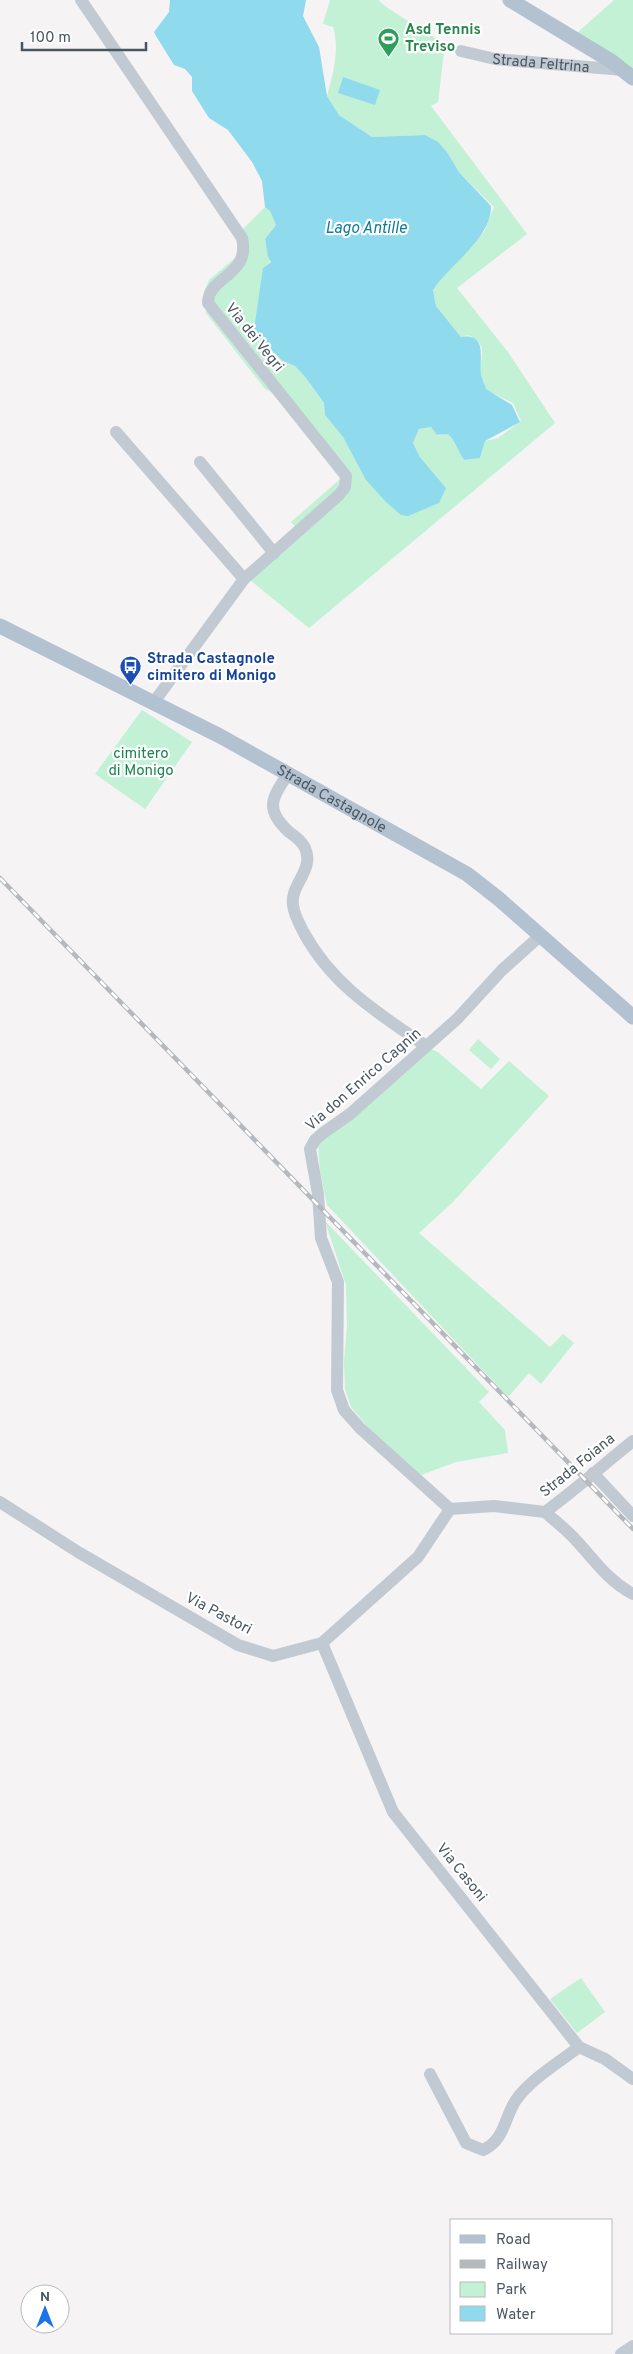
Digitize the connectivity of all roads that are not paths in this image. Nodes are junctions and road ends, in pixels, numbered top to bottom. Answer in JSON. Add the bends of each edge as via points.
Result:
{"nodes":[{"id":1,"x":81,"y":0,"type":"edge"},
{"id":2,"x":510,"y":0,"type":"edge"},
{"id":3,"x":461,"y":51,"type":"dead end"},
{"id":4,"x":628,"y":74,"type":"edge"},
{"id":5,"x":116,"y":432,"type":"dead end"},
{"id":6,"x":200,"y":462,"type":"dead end"},
{"id":7,"x":274,"y":553,"type":"junction"},
{"id":8,"x":244,"y":579,"type":"junction"},
{"id":9,"x":0,"y":626,"type":"edge"},
{"id":10,"x":154,"y":702,"type":"junction"},
{"id":11,"x":288,"y":774,"type":"junction"},
{"id":12,"x":540,"y":936,"type":"junction"},
{"id":13,"x":633,"y":1017,"type":"edge"},
{"id":14,"x":426,"y":1046,"type":"junction"},
{"id":15,"x":633,"y":1441,"type":"edge"},
{"id":16,"x":593,"y":1473,"type":"junction"},
{"id":17,"x":0,"y":1502,"type":"edge"},
{"id":18,"x":450,"y":1509,"type":"junction"},
{"id":19,"x":545,"y":1512,"type":"junction"},
{"id":20,"x":633,"y":1516,"type":"edge"},
{"id":21,"x":633,"y":1594,"type":"edge"},
{"id":22,"x":322,"y":1643,"type":"junction"},
{"id":23,"x":578,"y":2047,"type":"junction"},
{"id":24,"x":430,"y":2074,"type":"dead end"},
{"id":25,"x":633,"y":2079,"type":"edge"}],
"edges":[{"from":1,"to":7,"type":"street","name":"Via dei Vegri","via":[[242,238],[245,250],[241,262],[215,288],[208,297],[208,303],[346,476],[345,487],[338,495]]},
{"from":2,"to":4,"type":"main road","name":"Strada Feltrina"},
{"from":3,"to":4,"type":"street","name":"Strada Feltrina","via":[[495,59]]},
{"from":5,"to":8,"type":"street"},
{"from":6,"to":7,"type":"street"},
{"from":7,"to":8,"type":"street","name":"Via dei Vegri"},
{"from":8,"to":10,"type":"street","name":"Via dei Vegri"},
{"from":9,"to":10,"type":"main road","name":"Strada Castagnole"},
{"from":10,"to":11,"type":"main road","name":"Strada Castagnole"},
{"from":11,"to":12,"type":"main road","name":"Strada Castagnole","via":[[467,874]]},
{"from":11,"to":14,"type":"street","via":[[273,795],[272,806],[278,821],[301,842],[307,854],[307,867],[293,896],[294,910],[301,927],[340,983]]},
{"from":12,"to":13,"type":"main road","name":"Strada Castagnole"},
{"from":12,"to":14,"type":"street","name":"Via don Enrico Cagnin"},
{"from":14,"to":18,"type":"street","name":"Via don Enrico Cagnin","via":[[350,1114],[315,1140],[310,1158],[318,1194],[321,1238],[338,1282],[337,1390],[344,1410]]},
{"from":15,"to":16,"type":"street","name":"Strada Foiana"},
{"from":16,"to":19,"type":"street","name":"Strada Foiana"},
{"from":16,"to":20,"type":"street"},
{"from":17,"to":22,"type":"street","name":"Via Pastori","via":[[78,1552],[238,1645],[273,1656]]},
{"from":18,"to":19,"type":"street","name":"Strada Foiana","via":[[494,1506]]},
{"from":18,"to":22,"type":"street","name":"Via Pastori","via":[[418,1557]]},
{"from":19,"to":21,"type":"street","via":[[571,1535],[603,1572]]},
{"from":22,"to":23,"type":"street","name":"Via Casoni","via":[[393,1812]]},
{"from":23,"to":24,"type":"street","via":[[516,2100],[503,2132],[493,2145],[483,2150],[466,2143]]},
{"from":23,"to":25,"type":"street","name":"Via Casoni","via":[[606,2060]]}]}
